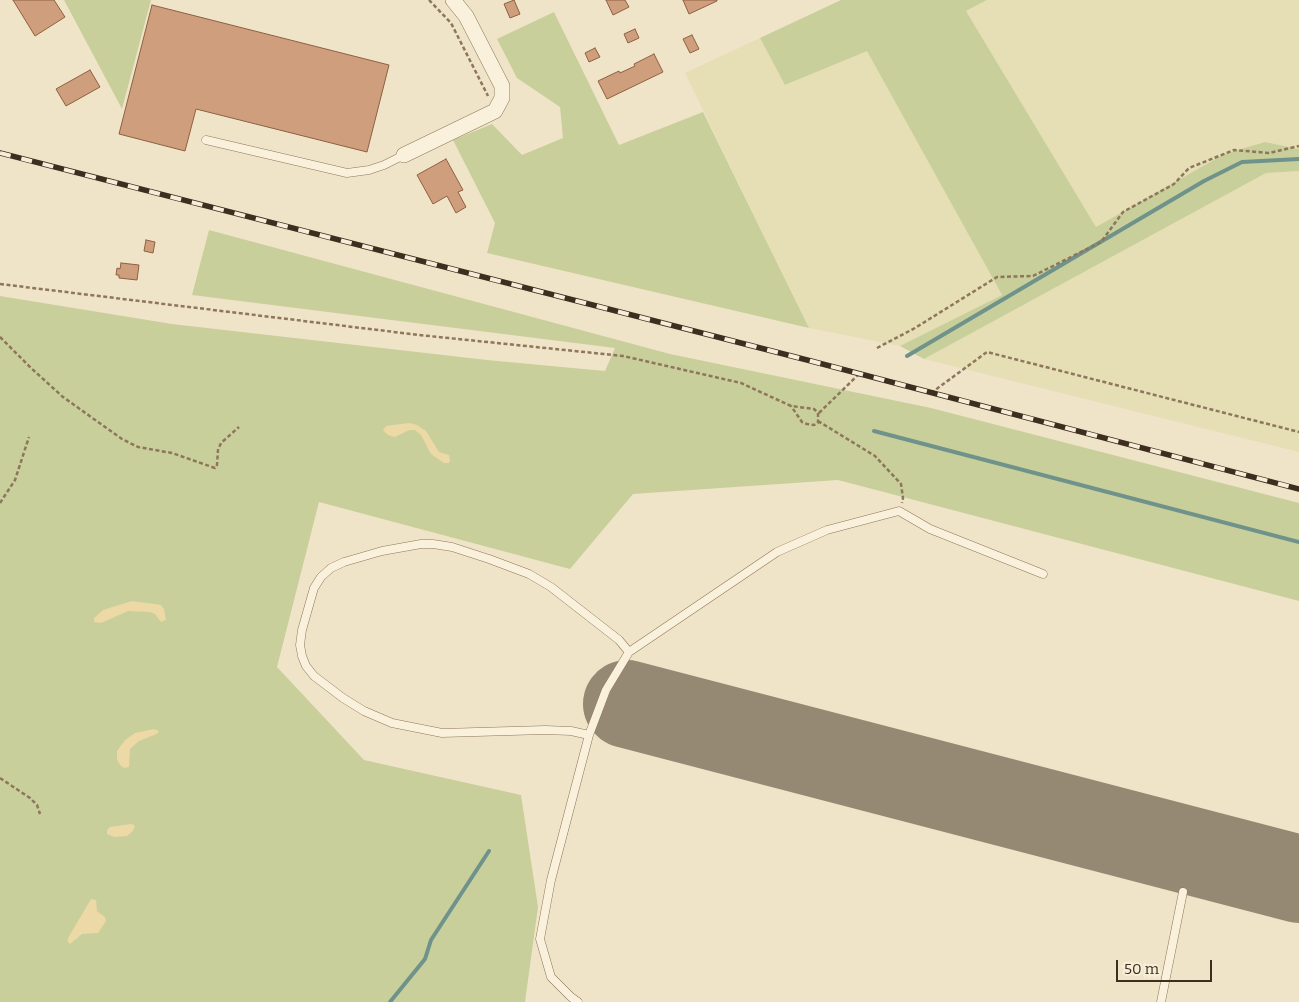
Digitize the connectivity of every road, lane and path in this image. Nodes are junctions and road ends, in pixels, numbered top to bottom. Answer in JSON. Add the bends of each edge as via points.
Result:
{"nodes":[{"id":1,"x":429,"y":0,"type":"edge"},
{"id":2,"x":453,"y":0,"type":"edge"},
{"id":3,"x":495,"y":110,"type":"junction"},
{"id":4,"x":206,"y":140,"type":"dead end"},
{"id":5,"x":1299,"y":146,"type":"edge"},
{"id":6,"x":404,"y":155,"type":"joint"},
{"id":7,"x":0,"y":284,"type":"edge"},
{"id":8,"x":0,"y":336,"type":"edge"},
{"id":9,"x":878,"y":348,"type":"dead end"},
{"id":10,"x":859,"y":374,"type":"dead end"},
{"id":11,"x":931,"y":393,"type":"dead end"},
{"id":12,"x":791,"y":406,"type":"junction"},
{"id":13,"x":818,"y":413,"type":"junction"},
{"id":14,"x":818,"y":421,"type":"junction"},
{"id":15,"x":239,"y":427,"type":"dead end"},
{"id":16,"x":1299,"y":432,"type":"edge"},
{"id":17,"x":29,"y":437,"type":"dead end"},
{"id":18,"x":0,"y":503,"type":"edge"},
{"id":19,"x":899,"y":511,"type":"junction"},
{"id":20,"x":1043,"y":574,"type":"dead end"},
{"id":21,"x":629,"y":652,"type":"junction"},
{"id":22,"x":589,"y":735,"type":"junction"},
{"id":23,"x":0,"y":778,"type":"edge"},
{"id":24,"x":40,"y":814,"type":"dead end"},
{"id":25,"x":1183,"y":892,"type":"dead end"},
{"id":26,"x":578,"y":1002,"type":"edge"},
{"id":27,"x":1161,"y":1002,"type":"edge"}],
"edges":[{"from":1,"to":3,"type":"path","via":[[450,22]]},
{"from":2,"to":3,"type":"street","via":[[466,16],[502,86],[502,98]]},
{"from":3,"to":6,"type":"street"},
{"from":4,"to":6,"type":"lane","via":[[347,173],[369,170]]},
{"from":5,"to":9,"type":"path","via":[[1269,154],[1234,150],[1189,168],[1174,184],[1124,212],[1101,242],[1033,276],[997,277]]},
{"from":7,"to":12,"type":"path","via":[[419,335],[623,356],[741,382]]},
{"from":8,"to":15,"type":"path","via":[[63,397],[138,447],[172,453],[215,468],[221,442]]},
{"from":10,"to":13,"type":"path"},
{"from":11,"to":16,"type":"path","via":[[987,352]]},
{"from":12,"to":13,"type":"path","via":[[814,409]]},
{"from":12,"to":14,"type":"path","via":[[802,422],[814,425]]},
{"from":13,"to":14,"type":"path"},
{"from":14,"to":19,"type":"path","via":[[875,456],[901,484],[904,498]]},
{"from":17,"to":18,"type":"path","via":[[15,480]]},
{"from":19,"to":20,"type":"lane","via":[[930,529]]},
{"from":19,"to":21,"type":"lane","via":[[827,530],[777,552]]},
{"from":21,"to":22,"type":"lane","via":[[606,690]]},
{"from":21,"to":22,"type":"lane","via":[[619,640],[551,587],[529,574],[452,547],[421,544],[344,562],[331,568],[314,588],[302,630],[302,656],[306,666],[314,676],[364,711],[392,723],[442,733],[544,730]]},
{"from":22,"to":26,"type":"lane","via":[[551,880],[540,939],[551,977]]},
{"from":23,"to":24,"type":"path","via":[[30,798]]},
{"from":25,"to":27,"type":"lane"}]}
